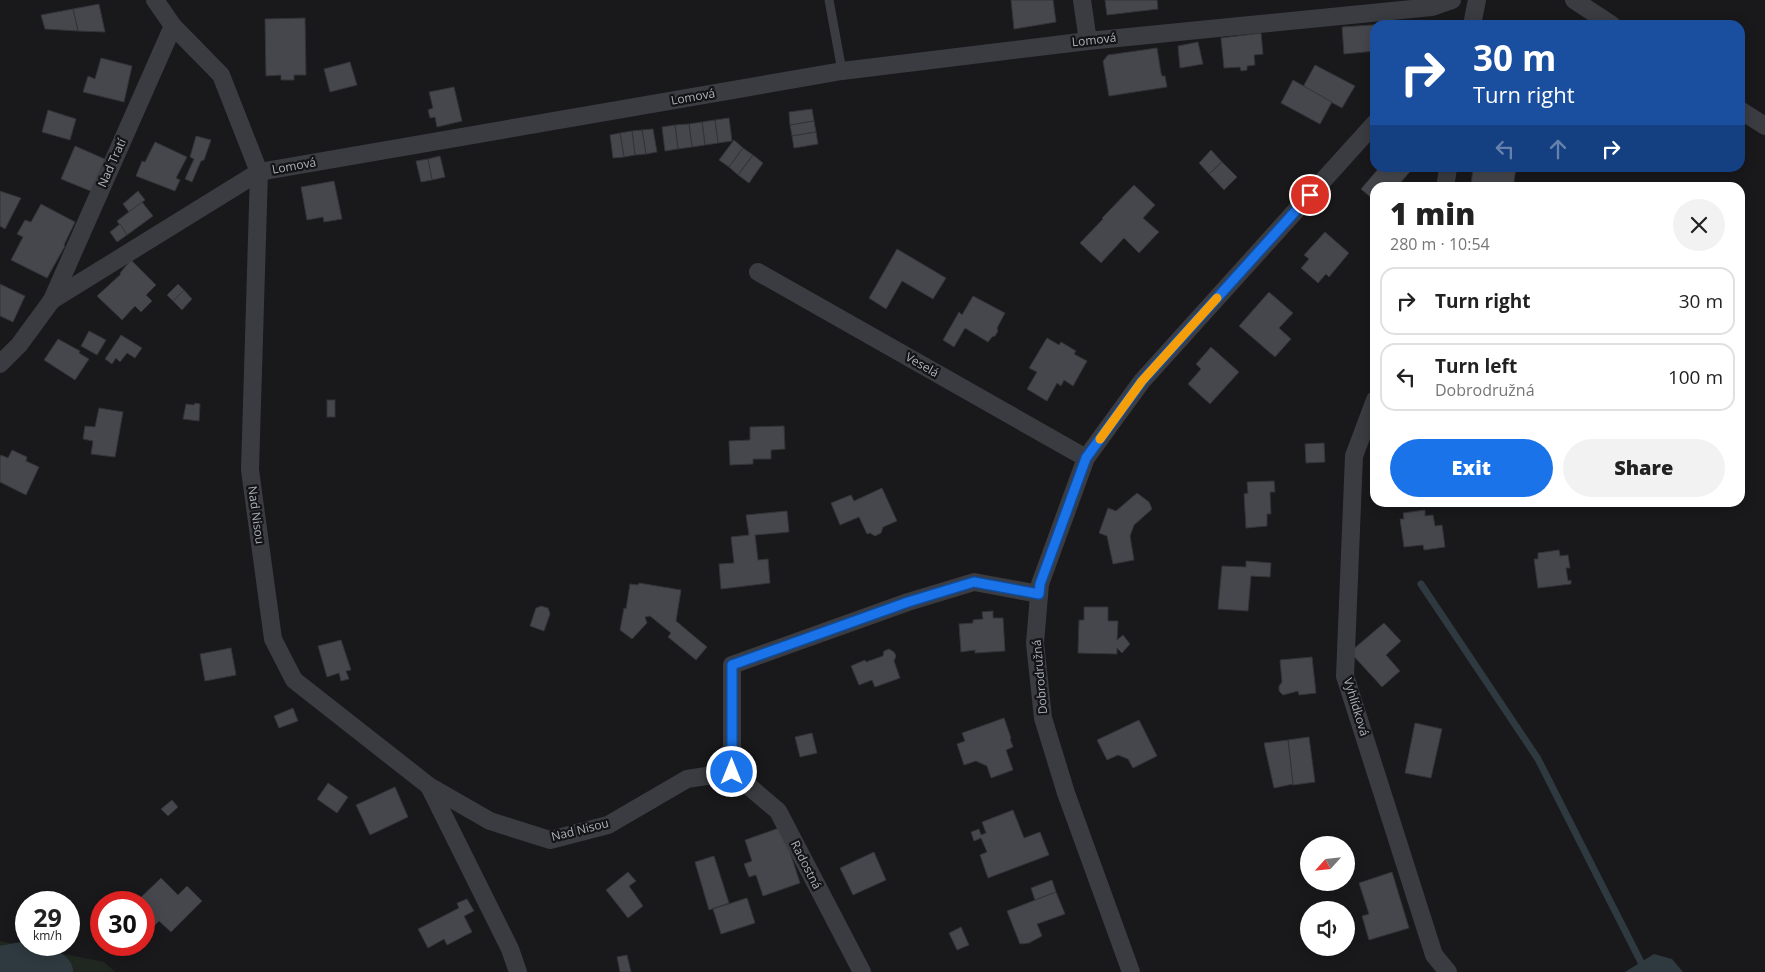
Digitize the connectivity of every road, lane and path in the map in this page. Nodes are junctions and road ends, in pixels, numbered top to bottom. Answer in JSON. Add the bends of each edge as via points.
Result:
{"nodes":[{"id":1,"x":155,"y":0,"type":"edge"},
{"id":2,"x":829,"y":0,"type":"edge"},
{"id":3,"x":1082,"y":0,"type":"edge"},
{"id":4,"x":1452,"y":0,"type":"edge"},
{"id":5,"x":1477,"y":0,"type":"edge"},
{"id":6,"x":1574,"y":0,"type":"edge"},
{"id":7,"x":1473,"y":20,"type":"edge"},
{"id":8,"x":1604,"y":20,"type":"edge"},
{"id":9,"x":173,"y":26,"type":"junction"},
{"id":10,"x":1088,"y":41,"type":"junction"},
{"id":11,"x":842,"y":71,"type":"junction"},
{"id":12,"x":1745,"y":113,"type":"edge"},
{"id":13,"x":1765,"y":126,"type":"edge"},
{"id":14,"x":1370,"y":129,"type":"edge"},
{"id":15,"x":259,"y":172,"type":"junction"},
{"id":16,"x":758,"y":272,"type":"dead end"},
{"id":17,"x":52,"y":300,"type":"junction"},
{"id":18,"x":0,"y":364,"type":"edge"},
{"id":19,"x":1370,"y":413,"type":"edge"},
{"id":20,"x":1086,"y":458,"type":"junction"},
{"id":21,"x":1039,"y":594,"type":"junction"},
{"id":22,"x":732,"y":772,"type":"junction"},
{"id":23,"x":429,"y":786,"type":"junction"},
{"id":24,"x":518,"y":972,"type":"edge"},
{"id":25,"x":862,"y":972,"type":"edge"},
{"id":26,"x":1131,"y":972,"type":"edge"},
{"id":27,"x":1448,"y":972,"type":"edge"}],
"edges":[{"from":1,"to":9,"type":"street"},
{"from":2,"to":11,"type":"lane"},
{"from":3,"to":10,"type":"street"},
{"from":4,"to":10,"type":"street","name":"Lomová","via":[[1432,7]]},
{"from":5,"to":7,"type":"street"},
{"from":6,"to":8,"type":"street"},
{"from":9,"to":15,"type":"street","via":[[220,75]]},
{"from":9,"to":17,"type":"street","name":"Nad Tratí"},
{"from":10,"to":11,"type":"street","name":"Lomová"},
{"from":11,"to":15,"type":"street","name":"Lomová"},
{"from":12,"to":13,"type":"street"},
{"from":14,"to":20,"type":"street","name":"Dobrodružná","via":[[1142,381]]},
{"from":15,"to":17,"type":"street","name":"Lomová"},
{"from":15,"to":23,"type":"street","name":"Nad Nisou","via":[[250,470],[274,639],[294,680]]},
{"from":16,"to":20,"type":"street","name":"Veselá"},
{"from":17,"to":18,"type":"street","name":"Lomová","via":[[19,345]]},
{"from":19,"to":27,"type":"street","name":"Vyhlídková","via":[[1354,456],[1345,676],[1434,955]]},
{"from":20,"to":21,"type":"street","name":"Dobrodružná"},
{"from":21,"to":22,"type":"street","via":[[974,582],[732,665]]},
{"from":21,"to":26,"type":"street","name":"Dobrodružná","via":[[1035,643],[1043,718]]},
{"from":22,"to":23,"type":"street","name":"Nad Nisou","via":[[688,779],[608,825],[550,840],[490,821]]},
{"from":22,"to":25,"type":"street","name":"Radostná","via":[[778,811]]},
{"from":23,"to":24,"type":"street","name":"Nad Nisou","via":[[510,949]]}]}
